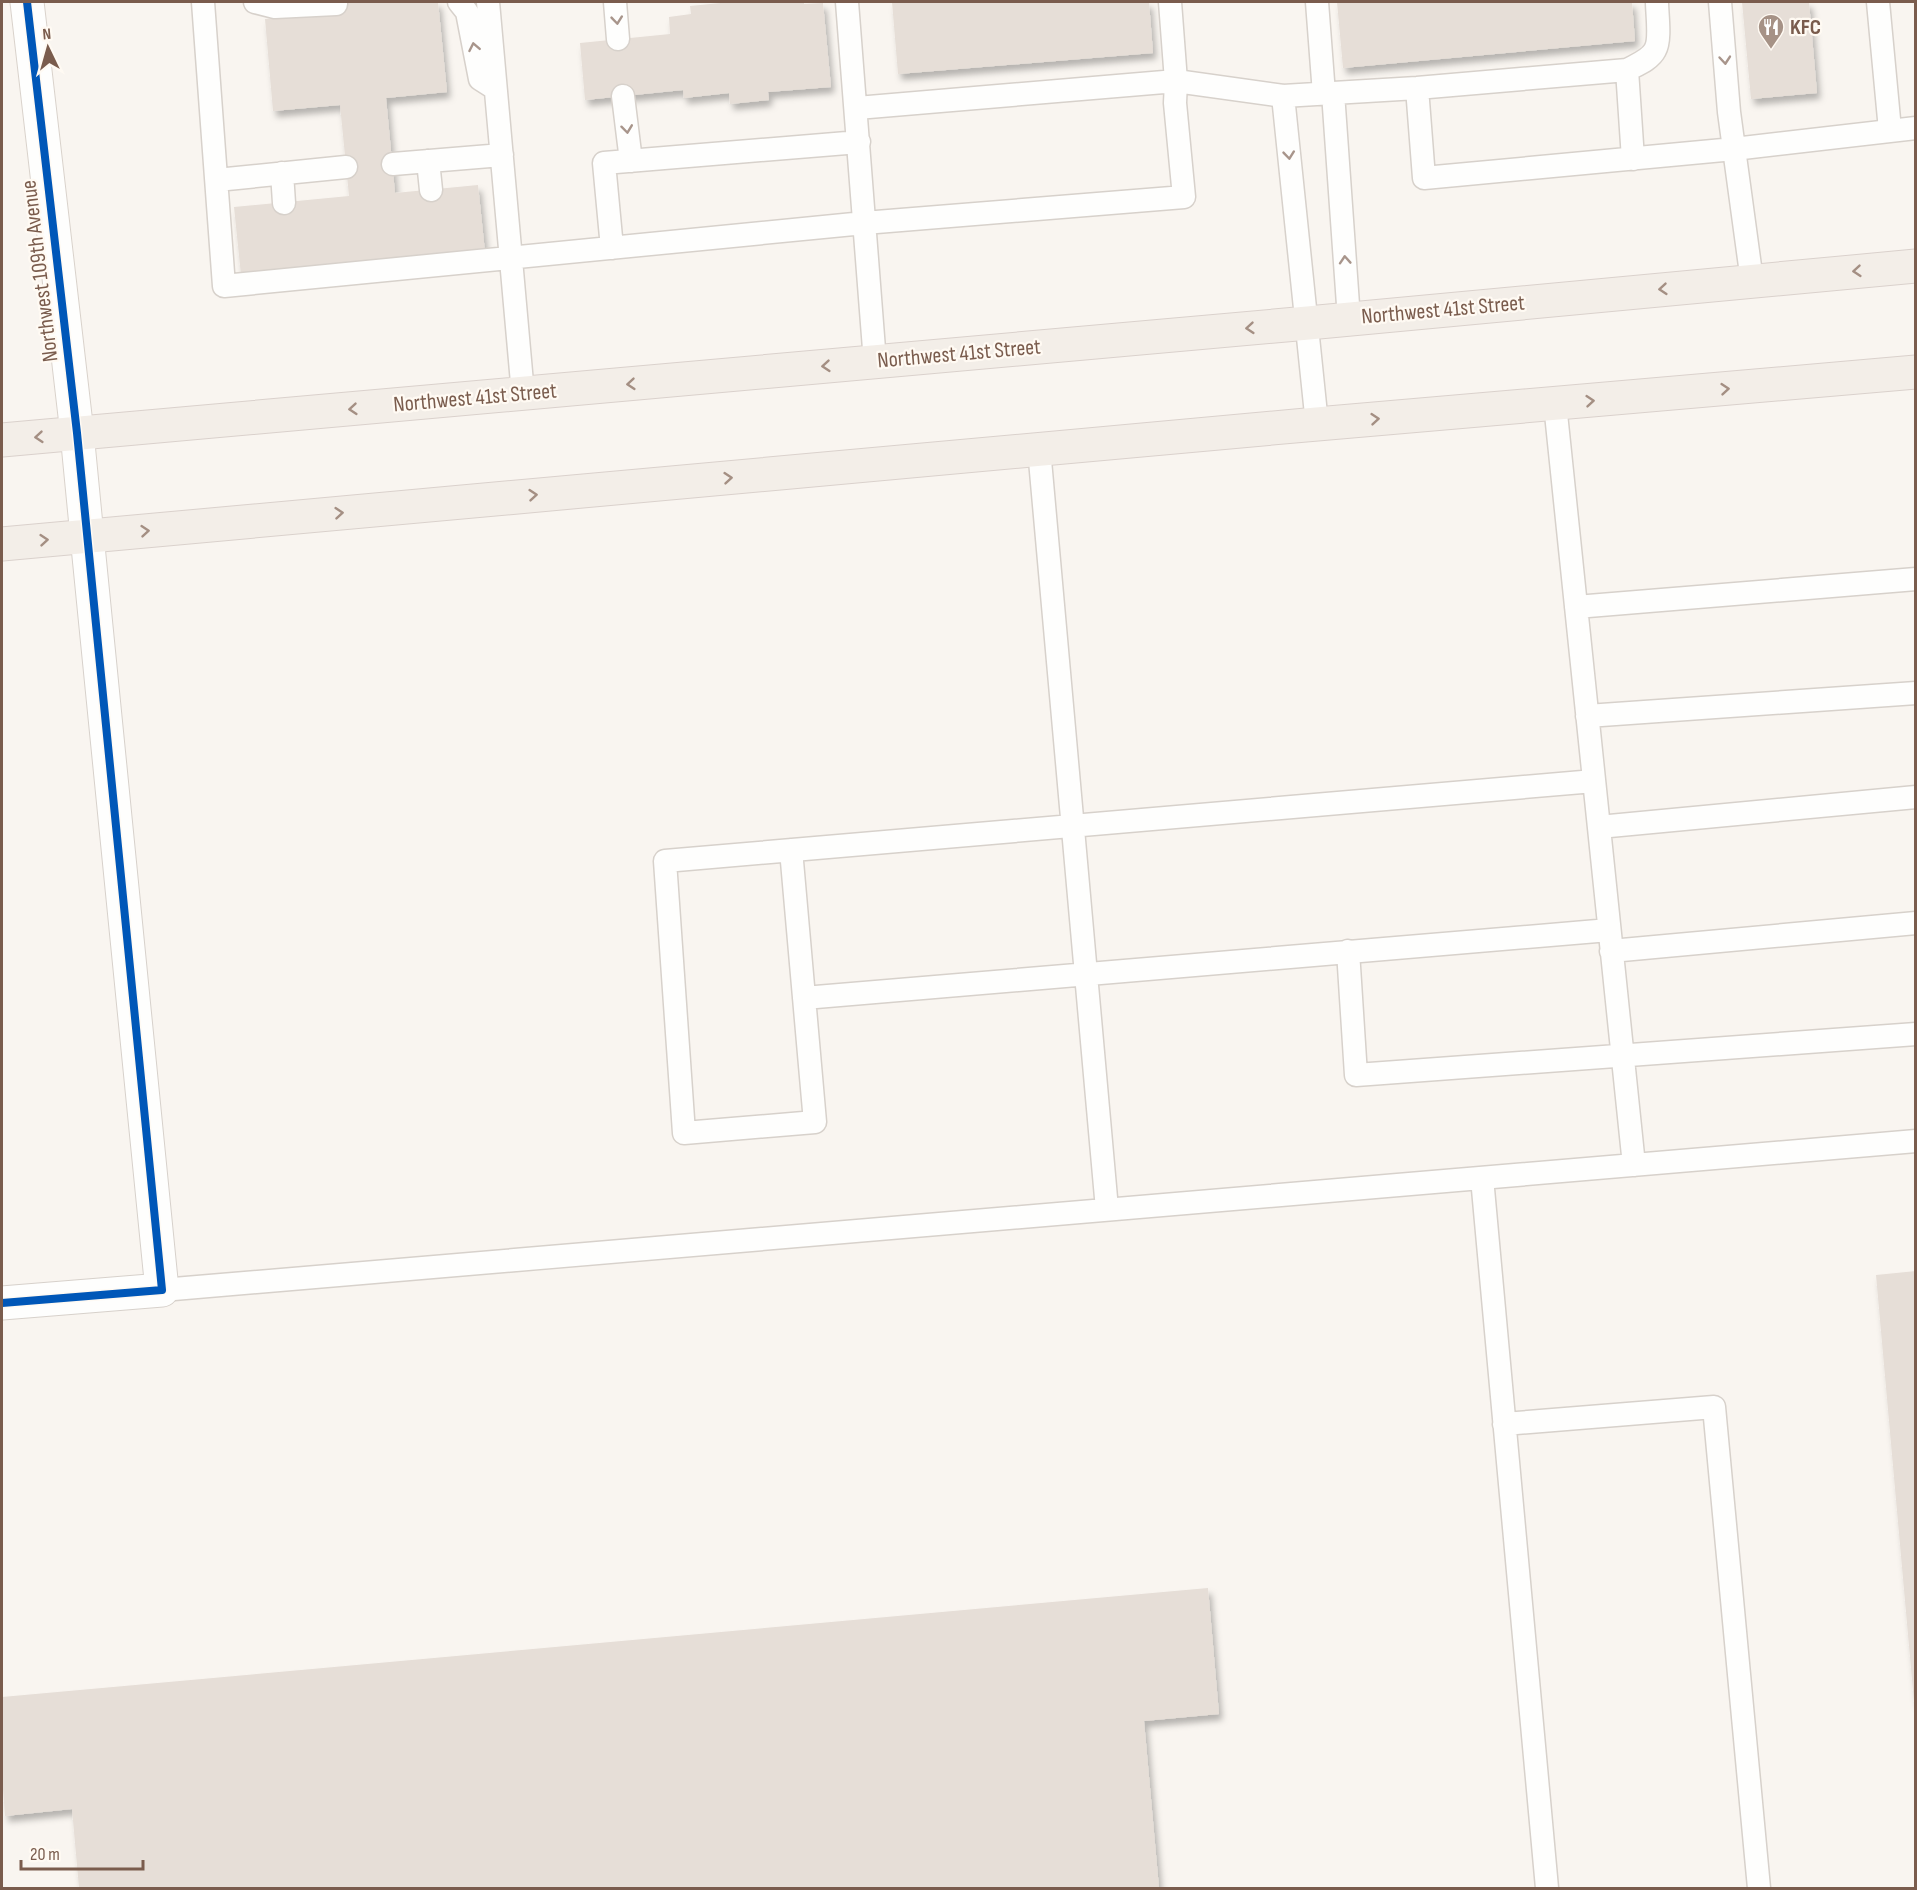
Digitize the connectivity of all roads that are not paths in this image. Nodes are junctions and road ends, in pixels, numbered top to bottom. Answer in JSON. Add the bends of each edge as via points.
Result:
{"nodes":[{"id":1,"x":27,"y":2,"type":"edge"},
{"id":2,"x":203,"y":2,"type":"edge"},
{"id":3,"x":255,"y":2,"type":"edge"},
{"id":4,"x":459,"y":2,"type":"edge"},
{"id":5,"x":488,"y":2,"type":"edge"},
{"id":6,"x":615,"y":2,"type":"edge"},
{"id":7,"x":847,"y":2,"type":"edge"},
{"id":8,"x":1170,"y":2,"type":"edge"},
{"id":9,"x":1317,"y":2,"type":"edge"},
{"id":10,"x":1657,"y":2,"type":"edge"},
{"id":11,"x":1720,"y":2,"type":"edge"},
{"id":12,"x":1878,"y":2,"type":"edge"},
{"id":13,"x":336,"y":3,"type":"dead end"},
{"id":14,"x":618,"y":39,"type":"dead end"},
{"id":15,"x":1627,"y":70,"type":"junction"},
{"id":16,"x":1176,"y":81,"type":"junction"},
{"id":17,"x":495,"y":88,"type":"junction"},
{"id":18,"x":1418,"y":88,"type":"junction"},
{"id":19,"x":1329,"y":93,"type":"junction"},
{"id":20,"x":623,"y":96,"type":"dead end"},
{"id":21,"x":1283,"y":96,"type":"junction"},
{"id":22,"x":857,"y":108,"type":"junction"},
{"id":23,"x":1916,"y":128,"type":"edge"},
{"id":24,"x":1890,"y":130,"type":"junction"},
{"id":25,"x":859,"y":142,"type":"junction"},
{"id":26,"x":1734,"y":149,"type":"junction"},
{"id":27,"x":502,"y":155,"type":"junction"},
{"id":28,"x":1634,"y":159,"type":"junction"},
{"id":29,"x":428,"y":160,"type":"junction"},
{"id":30,"x":631,"y":161,"type":"junction"},
{"id":31,"x":393,"y":164,"type":"dead end"},
{"id":32,"x":346,"y":167,"type":"dead end"},
{"id":33,"x":282,"y":173,"type":"junction"},
{"id":34,"x":217,"y":180,"type":"junction"},
{"id":35,"x":431,"y":190,"type":"dead end"},
{"id":36,"x":284,"y":203,"type":"dead end"},
{"id":37,"x":864,"y":224,"type":"junction"},
{"id":38,"x":612,"y":248,"type":"junction"},
{"id":39,"x":512,"y":258,"type":"junction"},
{"id":40,"x":1916,"y":266,"type":"edge"},
{"id":41,"x":1752,"y":280,"type":"junction"},
{"id":42,"x":1349,"y":318,"type":"junction"},
{"id":43,"x":1308,"y":323,"type":"junction"},
{"id":44,"x":875,"y":362,"type":"junction"},
{"id":45,"x":1916,"y":372,"type":"edge"},
{"id":46,"x":522,"y":394,"type":"junction"},
{"id":47,"x":1555,"y":404,"type":"junction"},
{"id":48,"x":1317,"y":424,"type":"junction"},
{"id":49,"x":77,"y":433,"type":"junction"},
{"id":50,"x":2,"y":440,"type":"edge"},
{"id":51,"x":1039,"y":449,"type":"junction"},
{"id":52,"x":87,"y":536,"type":"junction"},
{"id":53,"x":2,"y":544,"type":"edge"},
{"id":54,"x":1916,"y":579,"type":"edge"},
{"id":55,"x":1576,"y":607,"type":"junction"},
{"id":56,"x":1916,"y":693,"type":"edge"},
{"id":57,"x":1587,"y":716,"type":"junction"},
{"id":58,"x":1594,"y":781,"type":"junction"},
{"id":59,"x":1916,"y":797,"type":"edge"},
{"id":60,"x":1073,"y":826,"type":"junction"},
{"id":61,"x":1599,"y":827,"type":"junction"},
{"id":62,"x":791,"y":850,"type":"junction"},
{"id":63,"x":1916,"y":923,"type":"edge"},
{"id":64,"x":1610,"y":940,"type":"junction"},
{"id":65,"x":1348,"y":951,"type":"junction"},
{"id":66,"x":1086,"y":973,"type":"junction"},
{"id":67,"x":804,"y":998,"type":"junction"},
{"id":68,"x":1916,"y":1034,"type":"edge"},
{"id":69,"x":1622,"y":1055,"type":"junction"},
{"id":70,"x":1916,"y":1141,"type":"edge"},
{"id":71,"x":1634,"y":1165,"type":"junction"},
{"id":72,"x":1482,"y":1178,"type":"junction"},
{"id":73,"x":1107,"y":1209,"type":"junction"},
{"id":74,"x":162,"y":1290,"type":"junction"},
{"id":75,"x":2,"y":1303,"type":"edge"},
{"id":76,"x":1504,"y":1424,"type":"junction"},
{"id":77,"x":1547,"y":1888,"type":"edge"},
{"id":78,"x":1759,"y":1888,"type":"edge"}],
"edges":[{"from":1,"to":49,"type":"street","name":"Northwest 109th Avenue"},
{"from":2,"to":34,"type":"lane"},
{"from":3,"to":13,"type":"lane","via":[[275,7]]},
{"from":17,"to":4,"type":"lane","one_way":true,"via":[[480,79],[467,12]]},
{"from":5,"to":17,"type":"lane"},
{"from":6,"to":14,"type":"lane","one_way":true},
{"from":7,"to":22,"type":"lane"},
{"from":8,"to":16,"type":"lane"},
{"from":9,"to":19,"type":"lane"},
{"from":10,"to":15,"type":"lane","via":[[1655,51]]},
{"from":11,"to":26,"type":"lane","one_way":true},
{"from":12,"to":24,"type":"lane"},
{"from":15,"to":18,"type":"lane"},
{"from":15,"to":28,"type":"lane"},
{"from":16,"to":21,"type":"lane"},
{"from":16,"to":22,"type":"lane"},
{"from":16,"to":37,"type":"lane","via":[[1184,198]]},
{"from":17,"to":27,"type":"lane"},
{"from":18,"to":19,"type":"lane"},
{"from":18,"to":28,"type":"lane","via":[[1424,178]]},
{"from":19,"to":21,"type":"lane"},
{"from":42,"to":19,"type":"lane","one_way":true},
{"from":20,"to":30,"type":"lane","one_way":true},
{"from":21,"to":43,"type":"lane","one_way":true},
{"from":22,"to":25,"type":"lane"},
{"from":23,"to":24,"type":"lane"},
{"from":24,"to":26,"type":"lane"},
{"from":25,"to":30,"type":"lane"},
{"from":25,"to":37,"type":"lane"},
{"from":26,"to":28,"type":"lane"},
{"from":26,"to":41,"type":"lane"},
{"from":27,"to":29,"type":"lane"},
{"from":27,"to":39,"type":"lane"},
{"from":29,"to":31,"type":"lane"},
{"from":29,"to":35,"type":"lane"},
{"from":30,"to":38,"type":"lane","via":[[604,163]]},
{"from":32,"to":33,"type":"lane"},
{"from":33,"to":34,"type":"lane"},
{"from":33,"to":36,"type":"lane"},
{"from":34,"to":39,"type":"lane","via":[[224,286],[365,267]]},
{"from":37,"to":38,"type":"lane"},
{"from":37,"to":44,"type":"lane"},
{"from":38,"to":39,"type":"lane"},
{"from":39,"to":46,"type":"lane"},
{"from":40,"to":41,"type":"main road","name":"Northwest 41st Street","one_way":true},
{"from":41,"to":42,"type":"main road","name":"Northwest 41st Street","one_way":true},
{"from":42,"to":43,"type":"main road","name":"Northwest 41st Street"},
{"from":43,"to":44,"type":"main road","name":"Northwest 41st Street","one_way":true},
{"from":43,"to":48,"type":"lane"},
{"from":44,"to":46,"type":"main road","name":"Northwest 41st Street","one_way":true},
{"from":47,"to":45,"type":"main road","one_way":true},
{"from":46,"to":49,"type":"main road","name":"Northwest 41st Street","one_way":true},
{"from":48,"to":47,"type":"main road","one_way":true},
{"from":47,"to":55,"type":"lane"},
{"from":48,"to":51,"type":"main road"},
{"from":49,"to":50,"type":"main road","name":"Northwest 41st Street","one_way":true},
{"from":49,"to":52,"type":"street","name":"Northwest 109th Avenue"},
{"from":52,"to":51,"type":"main road","one_way":true},
{"from":51,"to":60,"type":"lane"},
{"from":53,"to":52,"type":"main road","one_way":true},
{"from":52,"to":74,"type":"street","name":"Northwest 109th Avenue"},
{"from":54,"to":55,"type":"lane"},
{"from":55,"to":57,"type":"lane"},
{"from":56,"to":57,"type":"lane"},
{"from":57,"to":58,"type":"lane"},
{"from":58,"to":60,"type":"lane"},
{"from":58,"to":61,"type":"lane"},
{"from":59,"to":61,"type":"lane"},
{"from":60,"to":62,"type":"lane"},
{"from":60,"to":66,"type":"lane"},
{"from":61,"to":64,"type":"lane"},
{"from":62,"to":67,"type":"lane"},
{"from":62,"to":67,"type":"lane","via":[[665,861],[684,1133],[815,1122]]},
{"from":63,"to":64,"type":"lane"},
{"from":64,"to":65,"type":"lane"},
{"from":64,"to":69,"type":"lane"},
{"from":65,"to":66,"type":"lane"},
{"from":65,"to":69,"type":"lane","via":[[1356,1075]]},
{"from":66,"to":67,"type":"lane"},
{"from":66,"to":73,"type":"lane"},
{"from":68,"to":69,"type":"lane"},
{"from":69,"to":71,"type":"lane"},
{"from":70,"to":71,"type":"lane"},
{"from":71,"to":72,"type":"lane"},
{"from":72,"to":73,"type":"lane"},
{"from":72,"to":76,"type":"lane"},
{"from":73,"to":74,"type":"lane"},
{"from":74,"to":75,"type":"street"},
{"from":76,"to":77,"type":"lane"},
{"from":76,"to":78,"type":"lane","via":[[1714,1407]]}]}
